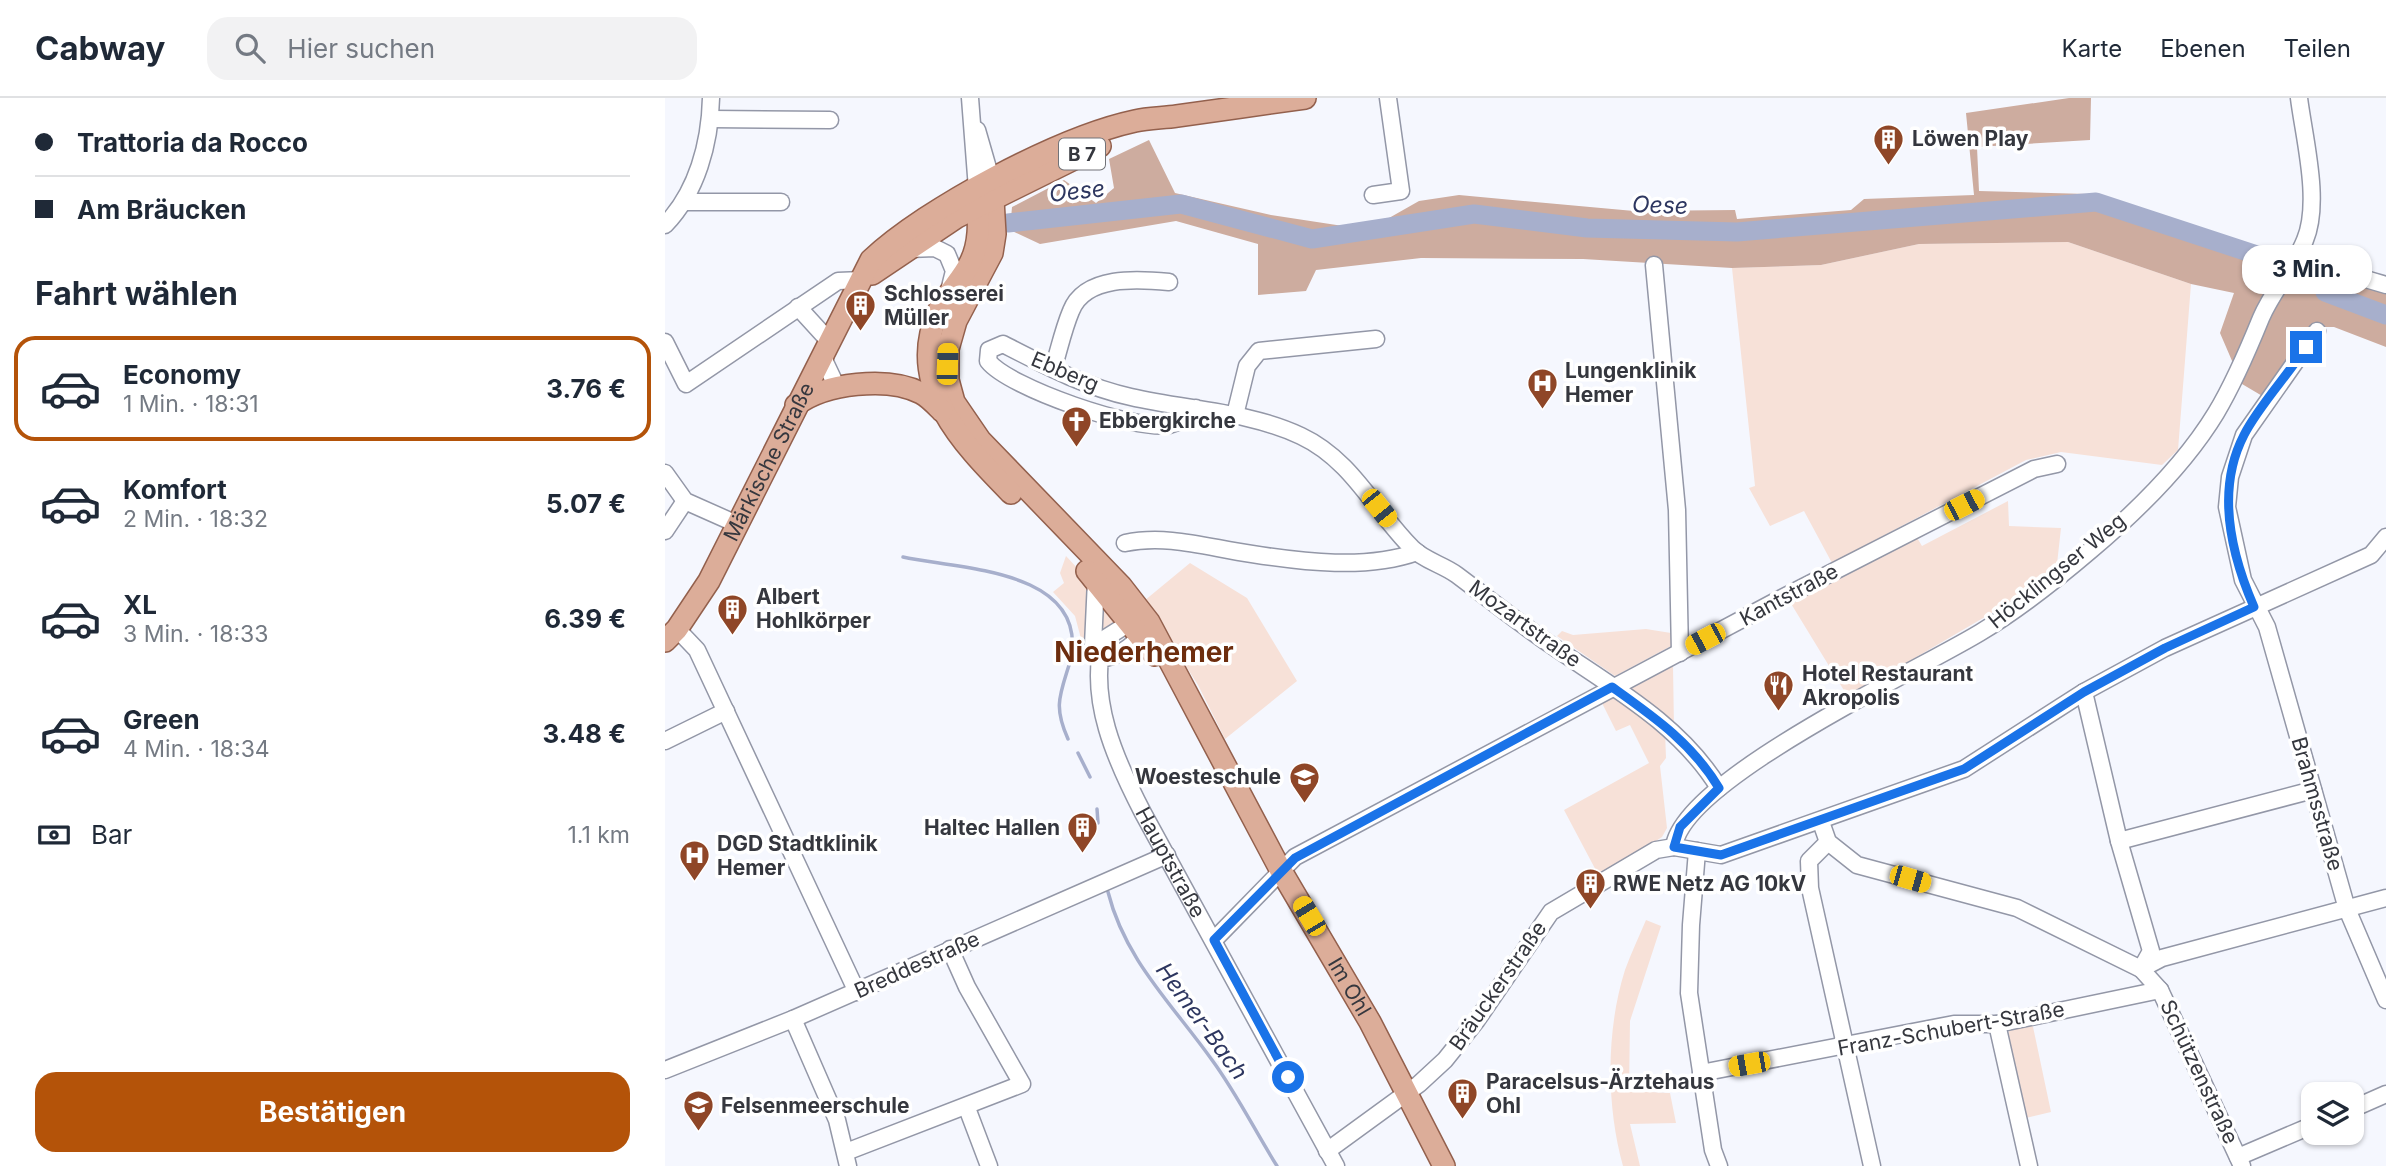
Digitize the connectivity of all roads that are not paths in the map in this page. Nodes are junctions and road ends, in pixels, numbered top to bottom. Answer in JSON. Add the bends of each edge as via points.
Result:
{"nodes":[{"id":1,"x":711,"y":98,"type":"edge"},
{"id":2,"x":970,"y":98,"type":"edge"},
{"id":3,"x":1305,"y":98,"type":"edge"},
{"id":4,"x":1388,"y":98,"type":"edge"},
{"id":5,"x":2299,"y":98,"type":"edge"},
{"id":6,"x":1174,"y":117,"type":"junction"},
{"id":7,"x":711,"y":119,"type":"junction"},
{"id":8,"x":830,"y":120,"type":"dead end"},
{"id":9,"x":973,"y":121,"type":"junction"},
{"id":10,"x":984,"y":149,"type":"junction"},
{"id":11,"x":1035,"y":159,"type":"junction"},
{"id":12,"x":985,"y":194,"type":"junction"},
{"id":13,"x":1373,"y":195,"type":"dead end"},
{"id":14,"x":685,"y":202,"type":"junction"},
{"id":15,"x":781,"y":202,"type":"dead end"},
{"id":16,"x":665,"y":225,"type":"edge"},
{"id":17,"x":904,"y":250,"type":"junction"},
{"id":18,"x":1654,"y":265,"type":"dead end"},
{"id":19,"x":863,"y":279,"type":"junction"},
{"id":20,"x":2369,"y":280,"type":"dead end"},
{"id":21,"x":1169,"y":282,"type":"dead end"},
{"id":22,"x":2386,"y":285,"type":"edge"},
{"id":23,"x":948,"y":293,"type":"junction"},
{"id":24,"x":798,"y":307,"type":"junction"},
{"id":25,"x":2316,"y":331,"type":"dead end"},
{"id":26,"x":1376,"y":339,"type":"dead end"},
{"id":27,"x":665,"y":342,"type":"edge"},
{"id":28,"x":827,"y":344,"type":"junction"},
{"id":29,"x":929,"y":360,"type":"junction"},
{"id":30,"x":1053,"y":369,"type":"junction"},
{"id":31,"x":809,"y":380,"type":"junction"},
{"id":32,"x":838,"y":381,"type":"junction"},
{"id":33,"x":898,"y":386,"type":"junction"},
{"id":34,"x":796,"y":405,"type":"junction"},
{"id":35,"x":1196,"y":408,"type":"junction"},
{"id":36,"x":942,"y":411,"type":"junction"},
{"id":37,"x":1235,"y":415,"type":"junction"},
{"id":38,"x":2057,"y":464,"type":"dead end"},
{"id":39,"x":997,"y":469,"type":"junction"},
{"id":40,"x":665,"y":473,"type":"edge"},
{"id":41,"x":685,"y":501,"type":"junction"},
{"id":42,"x":739,"y":525,"type":"junction"},
{"id":43,"x":665,"y":531,"type":"edge"},
{"id":44,"x":2386,"y":537,"type":"edge"},
{"id":45,"x":1125,"y":543,"type":"dead end"},
{"id":46,"x":1417,"y":552,"type":"junction"},
{"id":47,"x":2378,"y":556,"type":"edge"},
{"id":48,"x":1096,"y":580,"type":"junction"},
{"id":49,"x":2254,"y":607,"type":"junction"},
{"id":50,"x":1141,"y":627,"type":"junction"},
{"id":51,"x":671,"y":635,"type":"edge"},
{"id":52,"x":1680,"y":653,"type":"junction"},
{"id":53,"x":1099,"y":658,"type":"junction"},
{"id":54,"x":1612,"y":687,"type":"junction"},
{"id":55,"x":2084,"y":692,"type":"junction"},
{"id":56,"x":728,"y":715,"type":"junction"},
{"id":57,"x":665,"y":741,"type":"edge"},
{"id":58,"x":1719,"y":788,"type":"junction"},
{"id":59,"x":2313,"y":790,"type":"junction"},
{"id":60,"x":1821,"y":822,"type":"junction"},
{"id":61,"x":2119,"y":841,"type":"junction"},
{"id":62,"x":1828,"y":842,"type":"junction"},
{"id":63,"x":1674,"y":847,"type":"junction"},
{"id":64,"x":1697,"y":851,"type":"junction"},
{"id":65,"x":1167,"y":855,"type":"junction"},
{"id":66,"x":1280,"y":869,"type":"junction"},
{"id":67,"x":2386,"y":898,"type":"edge"},
{"id":68,"x":2347,"y":909,"type":"junction"},
{"id":69,"x":1214,"y":940,"type":"junction"},
{"id":70,"x":950,"y":949,"type":"junction"},
{"id":71,"x":2141,"y":969,"type":"junction"},
{"id":72,"x":2160,"y":990,"type":"junction"},
{"id":73,"x":857,"y":992,"type":"junction"},
{"id":74,"x":2386,"y":1000,"type":"edge"},
{"id":75,"x":793,"y":1020,"type":"junction"},
{"id":76,"x":1997,"y":1024,"type":"junction"},
{"id":77,"x":1843,"y":1047,"type":"junction"},
{"id":78,"x":665,"y":1070,"type":"edge"},
{"id":79,"x":1701,"y":1073,"type":"junction"},
{"id":80,"x":1408,"y":1092,"type":"junction"},
{"id":81,"x":2386,"y":1094,"type":"edge"},
{"id":82,"x":2364,"y":1103,"type":"edge"},
{"id":83,"x":967,"y":1108,"type":"junction"},
{"id":84,"x":2301,"y":1131,"type":"edge"},
{"id":85,"x":1328,"y":1151,"type":"junction"},
{"id":86,"x":847,"y":1159,"type":"edge"},
{"id":87,"x":2240,"y":1161,"type":"edge"},
{"id":88,"x":989,"y":1166,"type":"edge"},
{"id":89,"x":1336,"y":1166,"type":"edge"},
{"id":90,"x":1444,"y":1166,"type":"edge"},
{"id":91,"x":1719,"y":1166,"type":"edge"},
{"id":92,"x":1871,"y":1166,"type":"edge"},
{"id":93,"x":2029,"y":1166,"type":"edge"}],
"edges":[{"from":1,"to":7,"type":"street"},
{"from":2,"to":9,"type":"street"},
{"from":3,"to":6,"type":"main road","number":"B 7"},
{"from":4,"to":13,"type":"street","via":[[1401,191]]},
{"from":5,"to":58,"type":"street","name":"Höcklingser Weg","via":[[2311,192],[2306,238],[2215,415],[2137,506],[2058,577],[1981,632],[1847,705]]},
{"from":6,"to":11,"type":"main road","number":"B 7","via":[[1098,132]]},
{"from":6,"to":12,"type":"main road","name":"Märkische Straße","number":"B 7"},
{"from":7,"to":8,"type":"street"},
{"from":7,"to":14,"type":"street"},
{"from":9,"to":10,"type":"street"},
{"from":9,"to":12,"type":"street"},
{"from":10,"to":11,"type":"street","via":[[999,160]]},
{"from":10,"to":12,"type":"street"},
{"from":11,"to":12,"type":"main road","number":"B 7"},
{"from":12,"to":17,"type":"main road","name":"Märkische Straße","number":"B 7"},
{"from":12,"to":19,"type":"main road","name":"Märkische Straße","number":"B 7","via":[[951,202],[887,244],[871,260]]},
{"from":12,"to":23,"type":"main road","via":[[970,265]]},
{"from":12,"to":39,"type":"main road","via":[[992,253],[951,332],[947,364],[954,402]]},
{"from":14,"to":15,"type":"street"},
{"from":14,"to":16,"type":"street"},
{"from":17,"to":19,"type":"main road","name":"Märkische Straße","number":"B 7"},
{"from":17,"to":23,"type":"street","via":[[925,246],[947,254],[954,271]]},
{"from":18,"to":52,"type":"street","via":[[1677,510]]},
{"from":19,"to":24,"type":"street","via":[[838,281]]},
{"from":19,"to":28,"type":"main road","name":"Märkische Straße","number":"B 7"},
{"from":20,"to":22,"type":"street"},
{"from":21,"to":30,"type":"street","via":[[1141,279],[1087,290],[1071,311]]},
{"from":23,"to":29,"type":"main road","via":[[929,339]]},
{"from":24,"to":27,"type":"street","via":[[686,384]]},
{"from":24,"to":28,"type":"street"},
{"from":25,"to":49,"type":"street","name":"Brahmsstraße","via":[[2244,435],[2230,477],[2227,507],[2243,580]]},
{"from":26,"to":37,"type":"street","via":[[1259,351],[1247,366]]},
{"from":28,"to":31,"type":"main road","name":"Märkische Straße","number":"B 7"},
{"from":28,"to":32,"type":"street","via":[[825,362]]},
{"from":29,"to":33,"type":"street","via":[[917,377]]},
{"from":29,"to":36,"type":"main road"},
{"from":30,"to":35,"type":"street","name":"Ebberg","via":[[1126,396]]},
{"from":30,"to":35,"type":"street","name":"Ebberg","via":[[1003,344],[989,350],[988,360],[996,371],[1058,400],[1130,420],[1168,425],[1189,417]]},
{"from":31,"to":32,"type":"street"},
{"from":31,"to":34,"type":"main road","name":"Märkische Straße","number":"B 7"},
{"from":32,"to":33,"type":"main road"},
{"from":32,"to":34,"type":"main road"},
{"from":33,"to":36,"type":"main road","via":[[922,393]]},
{"from":34,"to":42,"type":"main road","name":"Märkische Straße","number":"B 7"},
{"from":35,"to":37,"type":"street","name":"Ebberg"},
{"from":36,"to":39,"type":"main road","via":[[957,436]]},
{"from":37,"to":46,"type":"street","name":"Ebberg","via":[[1303,437],[1339,461]]},
{"from":38,"to":52,"type":"street","name":"Kantstraße","via":[[2022,475]]},
{"from":39,"to":48,"type":"main road"},
{"from":39,"to":50,"type":"main road","via":[[1121,586]]},
{"from":40,"to":41,"type":"street"},
{"from":41,"to":42,"type":"street"},
{"from":41,"to":43,"type":"street"},
{"from":42,"to":51,"type":"main road","name":"Märkische Straße","number":"B 7","via":[[703,591]]},
{"from":44,"to":47,"type":"street"},
{"from":45,"to":46,"type":"street","via":[[1143,539],[1344,561],[1394,559]]},
{"from":46,"to":54,"type":"street","name":"Mozartstraße","via":[[1449,569]]},
{"from":47,"to":49,"type":"street","name":"Bräuckerstraße"},
{"from":48,"to":50,"type":"main road"},
{"from":48,"to":53,"type":"street","name":"Hauptstraße","via":[[1093,645]]},
{"from":49,"to":55,"type":"street","name":"Bräuckerstraße"},
{"from":49,"to":59,"type":"street","name":"Brahmsstraße","via":[[2267,626]]},
{"from":50,"to":53,"type":"street","via":[[1104,639]]},
{"from":50,"to":66,"type":"main road","name":"Im Ohl","via":[[1190,699]]},
{"from":51,"to":56,"type":"street","via":[[697,650]]},
{"from":52,"to":54,"type":"street","name":"Kantstraße"},
{"from":53,"to":65,"type":"street","name":"Hauptstraße","via":[[1101,704],[1116,752]]},
{"from":54,"to":58,"type":"street","name":"Mozartstraße","via":[[1675,732]]},
{"from":54,"to":66,"type":"street","name":"Kantstraße"},
{"from":55,"to":60,"type":"street","name":"Bräuckerstraße","via":[[1964,769]]},
{"from":55,"to":61,"type":"street"},
{"from":56,"to":57,"type":"street"},
{"from":56,"to":73,"type":"street"},
{"from":58,"to":63,"type":"street","name":"Höcklingser Weg","via":[[1680,827]]},
{"from":59,"to":61,"type":"street"},
{"from":59,"to":68,"type":"street","name":"Brahmsstraße"},
{"from":60,"to":62,"type":"street"},
{"from":60,"to":64,"type":"street","name":"Bräuckerstraße","via":[[1721,855]]},
{"from":61,"to":71,"type":"street","via":[[2151,951]]},
{"from":62,"to":71,"type":"street","name":"Schützenstraße","via":[[1857,865],[2017,908]]},
{"from":62,"to":77,"type":"street","via":[[1809,862],[1810,888]]},
{"from":63,"to":64,"type":"street","name":"Bräuckerstraße"},
{"from":63,"to":80,"type":"street","name":"Bräuckerstraße","via":[[1656,850],[1551,912],[1462,1041]]},
{"from":64,"to":79,"type":"street","via":[[1689,993]]},
{"from":65,"to":69,"type":"street","name":"Hauptstraße"},
{"from":65,"to":70,"type":"street","name":"Breddestraße"},
{"from":66,"to":69,"type":"street","name":"Kantstraße"},
{"from":66,"to":80,"type":"main road","name":"Im Ohl"},
{"from":67,"to":68,"type":"street"},
{"from":68,"to":71,"type":"street","via":[[2162,958]]},
{"from":68,"to":74,"type":"street","name":"Brahmsstraße"},
{"from":69,"to":85,"type":"street","name":"Hauptstraße"},
{"from":70,"to":73,"type":"street","name":"Breddestraße"},
{"from":70,"to":83,"type":"street","via":[[1023,1084]]},
{"from":71,"to":72,"type":"street","name":"Schützenstraße"},
{"from":72,"to":76,"type":"street","name":"Franz-Schubert-Straße"},
{"from":72,"to":87,"type":"street","name":"Schützenstraße"},
{"from":73,"to":75,"type":"street","name":"Breddestraße"},
{"from":75,"to":78,"type":"street","name":"Breddestraße"},
{"from":75,"to":86,"type":"street","via":[[837,1120]]},
{"from":76,"to":77,"type":"street","name":"Franz-Schubert-Straße","via":[[1954,1024]]},
{"from":76,"to":93,"type":"street"},
{"from":77,"to":79,"type":"street","name":"Franz-Schubert-Straße"},
{"from":77,"to":92,"type":"street"},
{"from":79,"to":91,"type":"street"},
{"from":80,"to":85,"type":"street","name":"Bräuckerstraße"},
{"from":80,"to":90,"type":"main road","name":"Im Ohl"},
{"from":81,"to":82,"type":"street"},
{"from":83,"to":86,"type":"street"},
{"from":83,"to":88,"type":"street"},
{"from":84,"to":87,"type":"street"},
{"from":85,"to":89,"type":"street","name":"Hauptstraße"}]}
